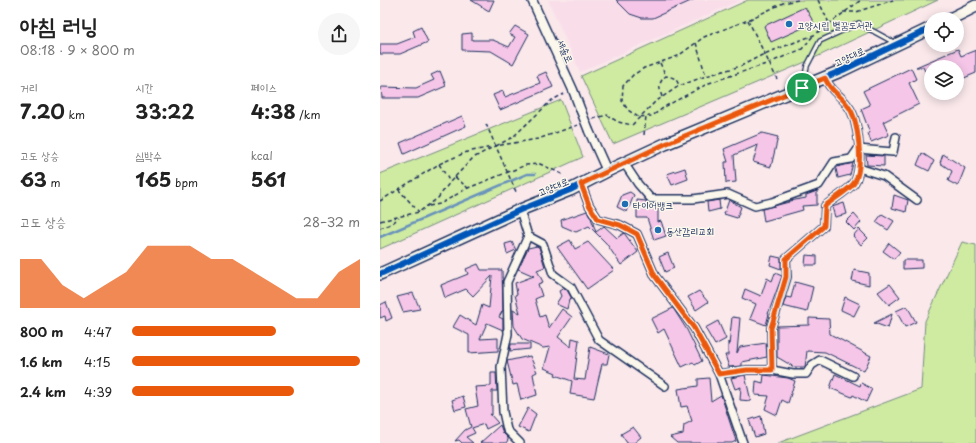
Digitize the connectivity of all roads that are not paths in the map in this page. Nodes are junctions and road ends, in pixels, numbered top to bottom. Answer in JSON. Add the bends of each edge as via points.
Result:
{"nodes":[{"id":1,"x":532,"y":0,"type":"edge"},
{"id":2,"x":975,"y":6,"type":"edge"},
{"id":3,"x":963,"y":12,"type":"edge"},
{"id":4,"x":859,"y":23,"type":"dead end"},
{"id":5,"x":864,"y":28,"type":"dead end"},
{"id":6,"x":924,"y":32,"type":"edge"},
{"id":7,"x":897,"y":45,"type":"junction"},
{"id":8,"x":825,"y":78,"type":"junction"},
{"id":9,"x":802,"y":88,"type":"junction"},
{"id":10,"x":896,"y":137,"type":"dead end"},
{"id":11,"x":858,"y":149,"type":"junction"},
{"id":12,"x":624,"y":163,"type":"junction"},
{"id":13,"x":860,"y":168,"type":"junction"},
{"id":14,"x":607,"y":171,"type":"junction"},
{"id":15,"x":581,"y":184,"type":"junction"},
{"id":16,"x":917,"y":200,"type":"dead end"},
{"id":17,"x":520,"y":210,"type":"junction"},
{"id":18,"x":528,"y":236,"type":"junction"},
{"id":19,"x":380,"y":274,"type":"edge"},
{"id":20,"x":772,"y":370,"type":"junction"},
{"id":21,"x":719,"y":374,"type":"junction"},
{"id":22,"x":853,"y":376,"type":"dead end"},
{"id":23,"x":665,"y":386,"type":"dead end"},
{"id":24,"x":520,"y":443,"type":"edge"},
{"id":25,"x":743,"y":443,"type":"edge"}],
"edges":[{"from":1,"to":14,"type":"street","name":"세솔로","bridge":true},
{"from":2,"to":3,"type":"main road"},
{"from":4,"to":9,"type":"lane","via":[[820,41],[807,66]]},
{"from":5,"to":7,"type":"lane","via":[[874,30]]},
{"from":6,"to":7,"type":"main road","name":"고양대로"},
{"from":7,"to":8,"type":"main road","name":"고양대로"},
{"from":8,"to":9,"type":"main road","name":"고양대로"},
{"from":8,"to":11,"type":"street","via":[[829,88],[849,106],[857,128]]},
{"from":9,"to":12,"type":"main road","name":"고양대로"},
{"from":10,"to":11,"type":"street","via":[[892,152]]},
{"from":11,"to":12,"type":"street","via":[[850,159],[834,162],[819,185],[755,206],[728,194],[693,199],[651,199]]},
{"from":11,"to":13,"type":"street"},
{"from":12,"to":14,"type":"main road","name":"고양대로"},
{"from":13,"to":16,"type":"street","via":[[884,176]]},
{"from":13,"to":20,"type":"street","via":[[854,183],[825,206],[824,226],[786,259],[786,277],[771,328]]},
{"from":14,"to":15,"type":"main road","name":"고양대로"},
{"from":15,"to":17,"type":"main road","name":"고양대로"},
{"from":15,"to":21,"type":"street","via":[[598,219],[620,225],[637,234],[655,276],[694,328]]},
{"from":17,"to":18,"type":"street"},
{"from":17,"to":19,"type":"main road","name":"고양대로"},
{"from":18,"to":23,"type":"street","via":[[543,244],[554,274],[571,287],[599,340]]},
{"from":18,"to":24,"type":"street","via":[[507,282],[508,334],[502,367],[503,412],[508,430]]},
{"from":20,"to":21,"type":"street"},
{"from":20,"to":22,"type":"street","via":[[806,374],[812,365],[820,360]]},
{"from":21,"to":25,"type":"street"}]}
